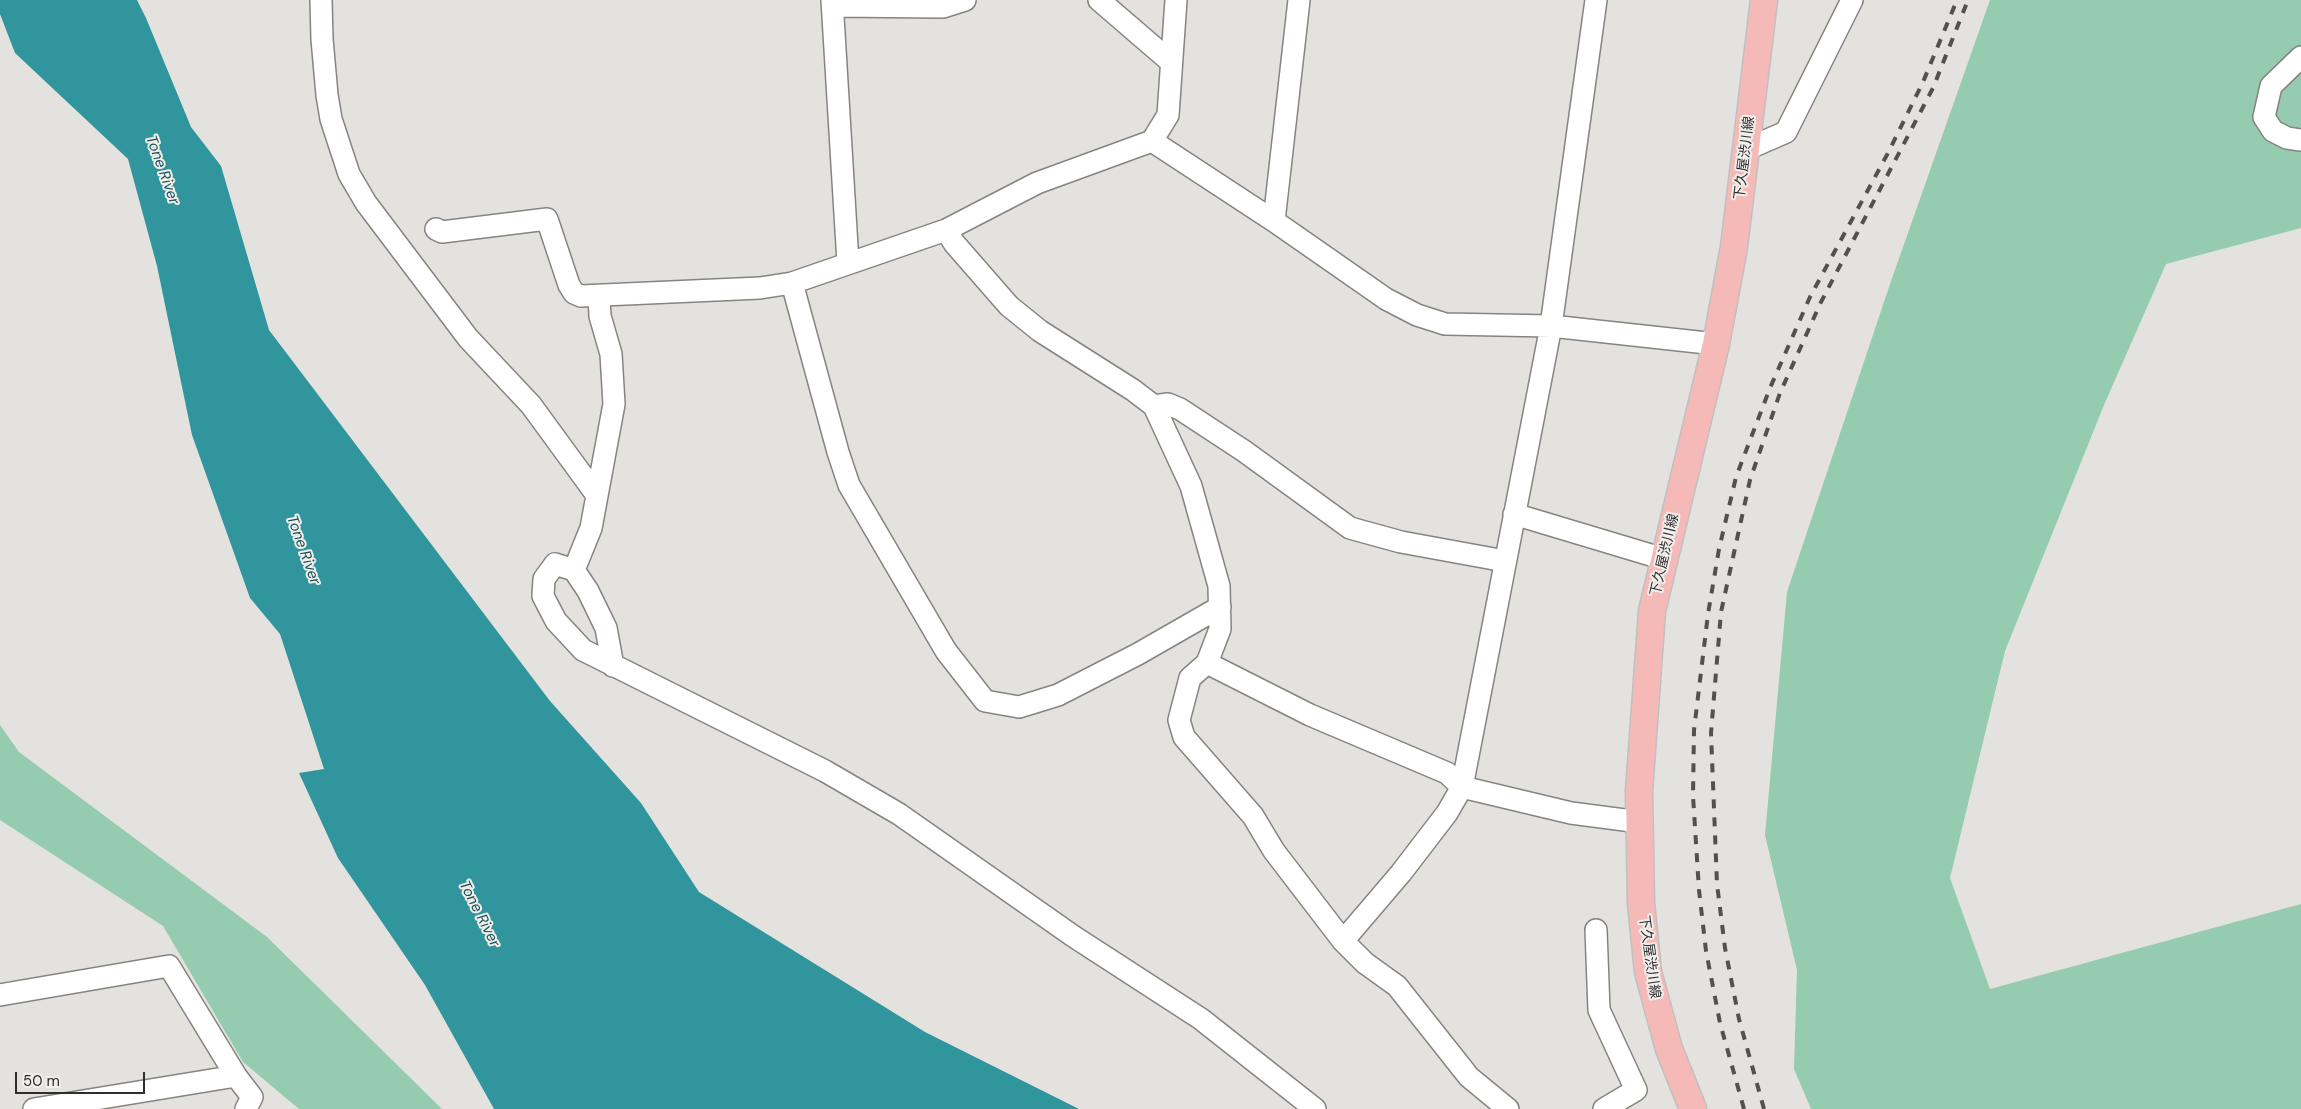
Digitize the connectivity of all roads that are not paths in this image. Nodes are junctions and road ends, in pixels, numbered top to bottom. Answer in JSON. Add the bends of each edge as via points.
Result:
{"nodes":[{"id":1,"x":321,"y":0,"type":"edge"},
{"id":2,"x":965,"y":0,"type":"edge"},
{"id":3,"x":1099,"y":0,"type":"edge"},
{"id":4,"x":1176,"y":0,"type":"edge"},
{"id":5,"x":1300,"y":0,"type":"edge"},
{"id":6,"x":1596,"y":0,"type":"edge"},
{"id":7,"x":1764,"y":0,"type":"edge"},
{"id":8,"x":1852,"y":0,"type":"edge"},
{"id":9,"x":833,"y":3,"type":"edge"},
{"id":10,"x":2301,"y":57,"type":"edge"},
{"id":11,"x":1171,"y":62,"type":"junction"},
{"id":12,"x":2301,"y":140,"type":"edge"},
{"id":13,"x":1152,"y":141,"type":"junction"},
{"id":14,"x":1747,"y":149,"type":"junction"},
{"id":15,"x":1274,"y":221,"type":"junction"},
{"id":16,"x":436,"y":229,"type":"dead end"},
{"id":17,"x":946,"y":230,"type":"junction"},
{"id":18,"x":848,"y":263,"type":"junction"},
{"id":19,"x":792,"y":283,"type":"junction"},
{"id":20,"x":599,"y":296,"type":"junction"},
{"id":21,"x":1551,"y":326,"type":"junction"},
{"id":22,"x":1716,"y":344,"type":"junction"},
{"id":23,"x":1154,"y":406,"type":"junction"},
{"id":24,"x":596,"y":494,"type":"junction"},
{"id":25,"x":1514,"y":514,"type":"junction"},
{"id":26,"x":1664,"y":559,"type":"junction"},
{"id":27,"x":1505,"y":561,"type":"junction"},
{"id":28,"x":574,"y":570,"type":"junction"},
{"id":29,"x":1220,"y":607,"type":"junction"},
{"id":30,"x":1206,"y":663,"type":"junction"},
{"id":31,"x":613,"y":666,"type":"junction"},
{"id":32,"x":1462,"y":787,"type":"junction"},
{"id":33,"x":1640,"y":822,"type":"junction"},
{"id":34,"x":1596,"y":930,"type":"dead end"},
{"id":35,"x":1343,"y":941,"type":"junction"},
{"id":36,"x":0,"y":995,"type":"edge"},
{"id":37,"x":236,"y":1076,"type":"junction"},
{"id":38,"x":34,"y":1109,"type":"edge"},
{"id":39,"x":246,"y":1109,"type":"edge"},
{"id":40,"x":1315,"y":1109,"type":"edge"},
{"id":41,"x":1508,"y":1109,"type":"edge"},
{"id":42,"x":1604,"y":1109,"type":"edge"},
{"id":43,"x":1693,"y":1109,"type":"edge"}],
"edges":[{"from":1,"to":24,"type":"street","via":[[331,119],[350,174],[366,203],[468,338],[531,405]]},
{"from":2,"to":9,"type":"street","via":[[943,6]]},
{"from":3,"to":11,"type":"street"},
{"from":4,"to":11,"type":"street"},
{"from":5,"to":15,"type":"street"},
{"from":6,"to":21,"type":"street"},
{"from":7,"to":14,"type":"main road","name":"下久屋渋川線"},
{"from":8,"to":14,"type":"street","via":[[1786,132]]},
{"from":9,"to":18,"type":"street"},
{"from":10,"to":12,"type":"street","via":[[2271,86],[2264,117],[2273,131],[2286,138]]},
{"from":11,"to":13,"type":"street","via":[[1168,114]]},
{"from":13,"to":15,"type":"street"},
{"from":13,"to":17,"type":"street","via":[[1037,183]]},
{"from":14,"to":22,"type":"main road","name":"下久屋渋川線","via":[[1734,247]]},
{"from":15,"to":21,"type":"street","via":[[1386,299],[1417,314],[1445,324]]},
{"from":16,"to":20,"type":"street","via":[[442,232],[547,219],[569,286],[574,293]]},
{"from":17,"to":18,"type":"street"},
{"from":17,"to":23,"type":"street","via":[[1009,306],[1040,331]]},
{"from":18,"to":19,"type":"street"},
{"from":19,"to":20,"type":"street","via":[[760,288]]},
{"from":19,"to":29,"type":"street","via":[[848,485],[946,651],[985,701],[1019,707],[1058,695]]},
{"from":20,"to":24,"type":"street","via":[[600,316],[610,354],[614,404]]},
{"from":21,"to":22,"type":"street"},
{"from":21,"to":25,"type":"street"},
{"from":22,"to":26,"type":"main road","name":"下久屋渋川線"},
{"from":23,"to":27,"type":"street","via":[[1168,404],[1180,409],[1244,450],[1350,528],[1401,542]]},
{"from":23,"to":29,"type":"street","via":[[1191,486],[1219,586]]},
{"from":24,"to":28,"type":"street","via":[[591,528]]},
{"from":25,"to":26,"type":"street"},
{"from":25,"to":27,"type":"street"},
{"from":26,"to":33,"type":"main road","name":"下久屋渋川線","via":[[1652,611],[1639,792]]},
{"from":27,"to":32,"type":"street"},
{"from":28,"to":31,"type":"street","via":[[606,628]]},
{"from":28,"to":31,"type":"street","via":[[555,564],[544,579],[543,596],[556,621],[582,650]]},
{"from":29,"to":30,"type":"street","via":[[1220,629]]},
{"from":30,"to":32,"type":"street","via":[[1310,715],[1447,773]]},
{"from":30,"to":35,"type":"street","via":[[1190,678],[1182,703],[1179,720],[1184,737],[1253,816],[1274,851]]},
{"from":31,"to":40,"type":"street","via":[[825,771],[899,814],[1073,936],[1201,1019]]},
{"from":32,"to":33,"type":"street","via":[[1571,813]]},
{"from":32,"to":35,"type":"street","via":[[1447,813],[1401,873]]},
{"from":33,"to":43,"type":"main road","name":"下久屋渋川線","via":[[1641,902],[1648,972],[1669,1049]]},
{"from":34,"to":42,"type":"street","via":[[1600,1010],[1636,1090]]},
{"from":35,"to":41,"type":"street","via":[[1365,963],[1397,986],[1469,1077]]},
{"from":36,"to":37,"type":"street","via":[[169,966]]},
{"from":37,"to":38,"type":"street"},
{"from":37,"to":39,"type":"street","via":[[252,1096]]}]}
